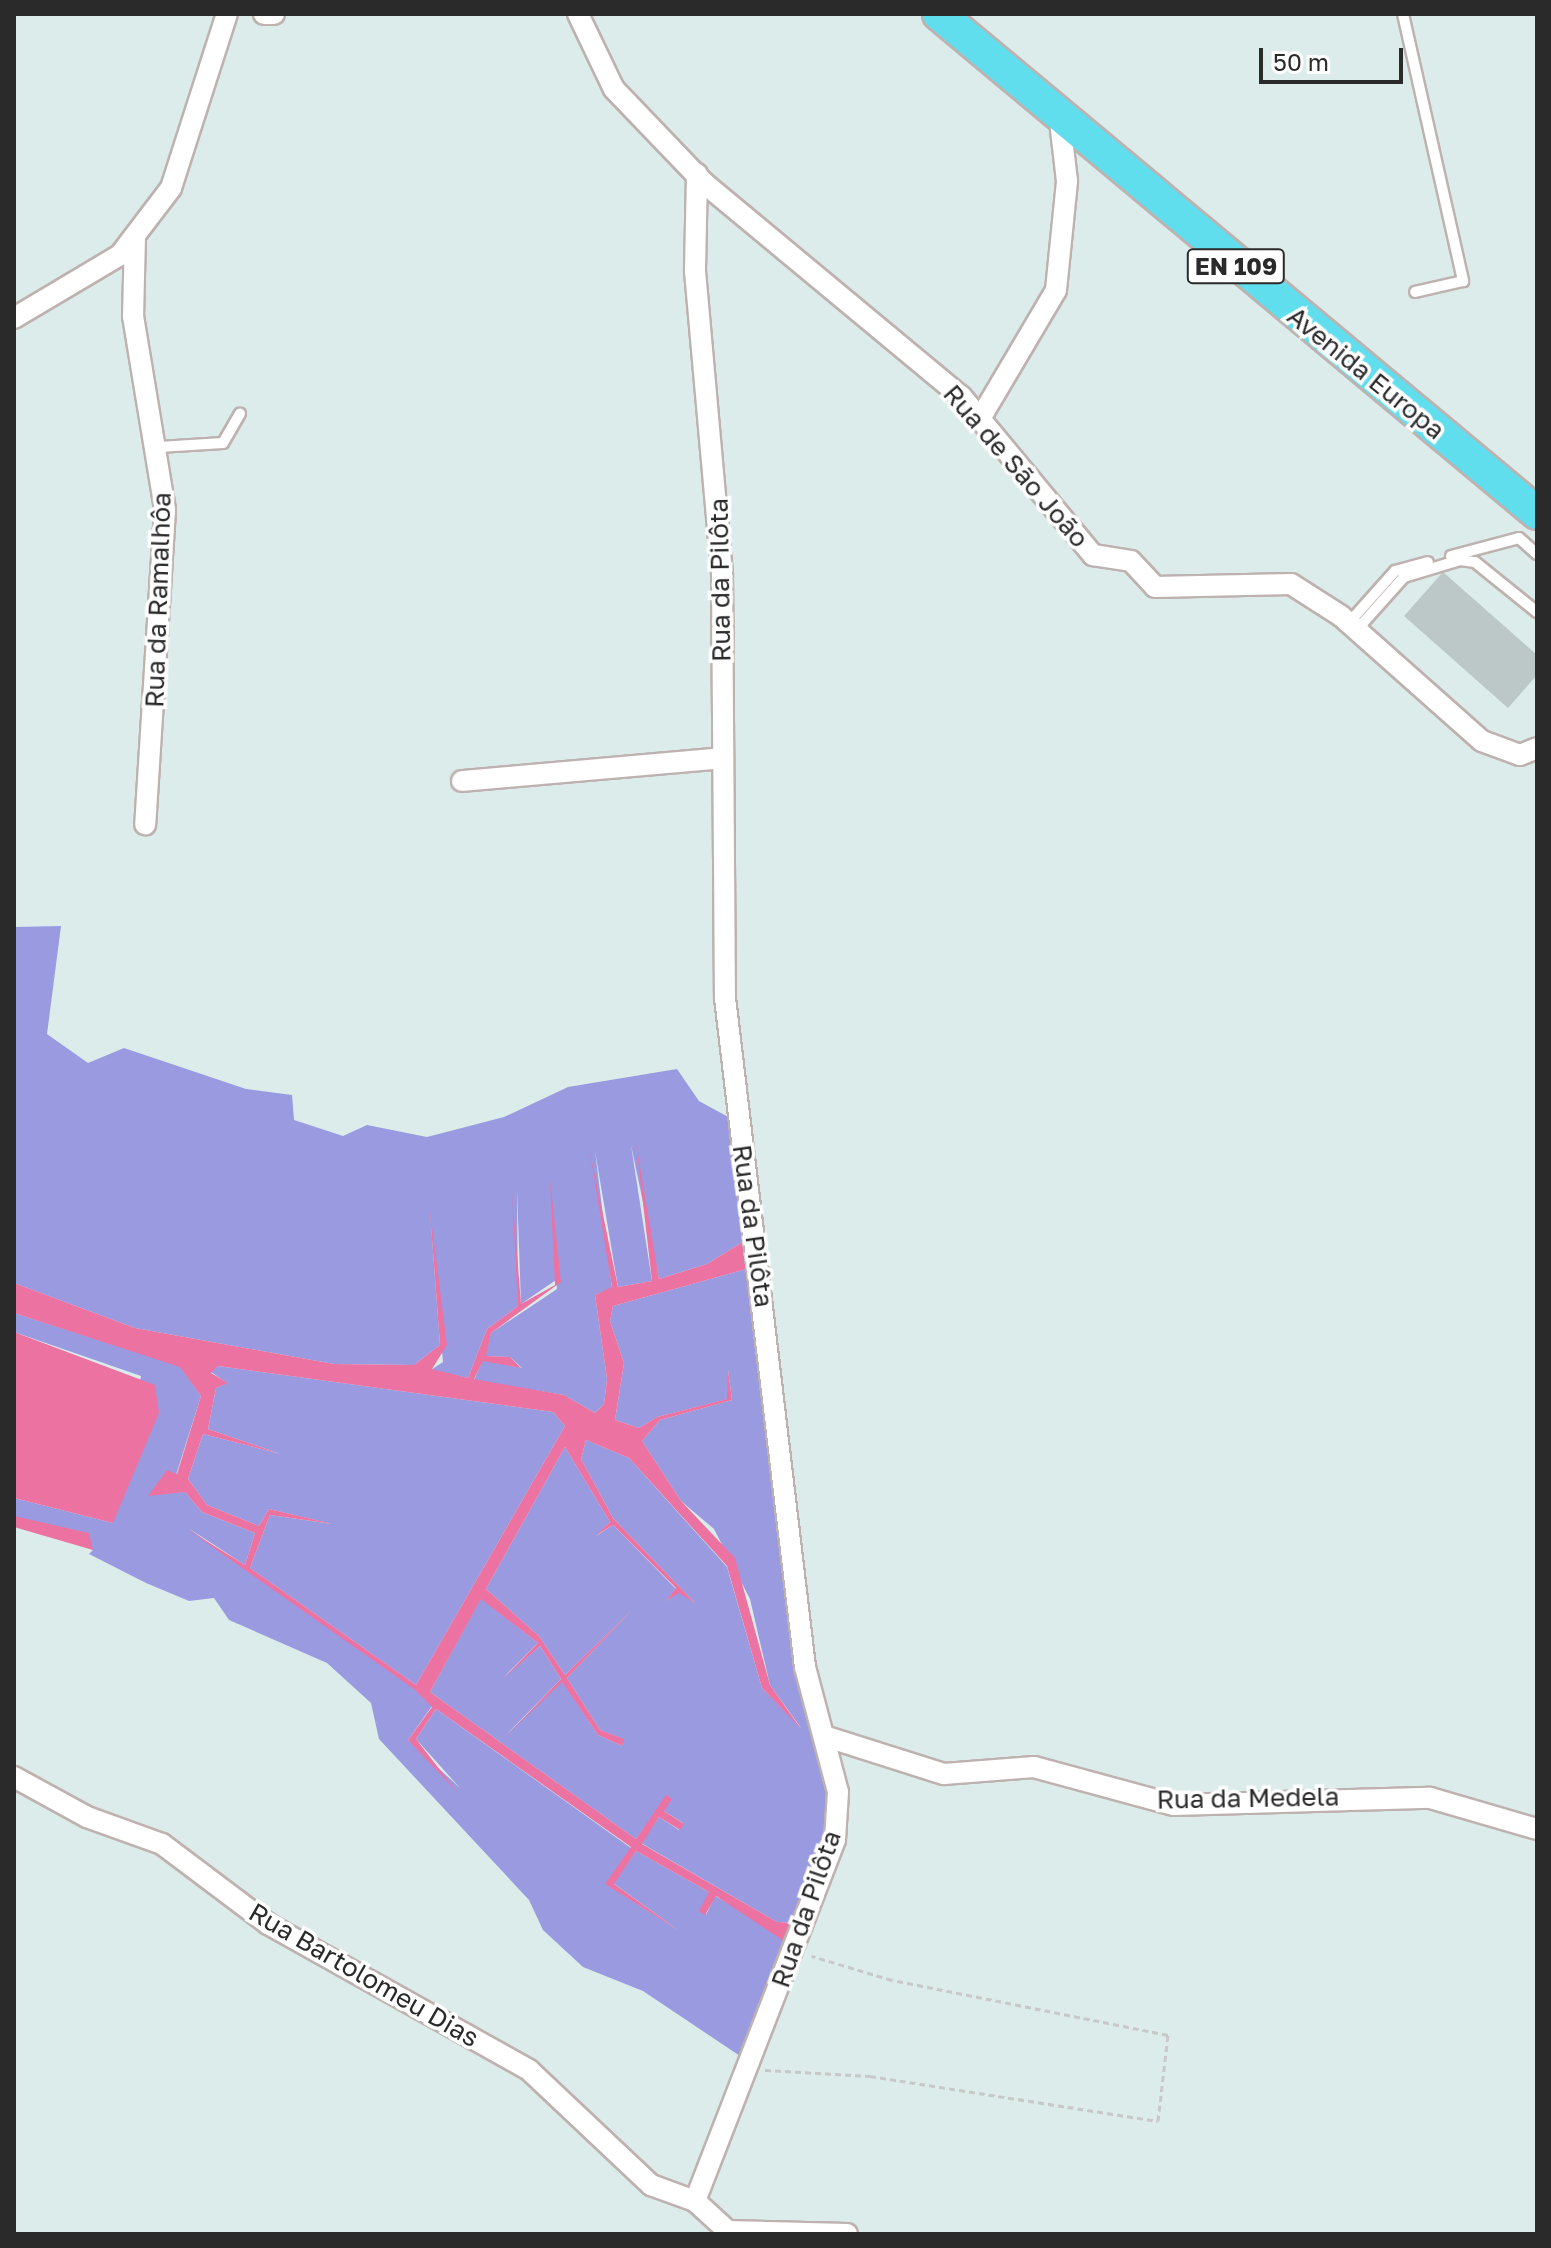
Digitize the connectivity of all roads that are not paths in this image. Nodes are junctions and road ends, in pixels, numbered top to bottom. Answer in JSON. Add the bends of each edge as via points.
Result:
{"nodes":[{"id":1,"x":227,"y":14,"type":"edge"},
{"id":2,"x":264,"y":14,"type":"edge"},
{"id":3,"x":274,"y":14,"type":"edge"},
{"id":4,"x":578,"y":14,"type":"edge"},
{"id":5,"x":939,"y":14,"type":"edge"},
{"id":6,"x":1403,"y":14,"type":"edge"},
{"id":7,"x":1060,"y":121,"type":"junction"},
{"id":8,"x":697,"y":174,"type":"junction"},
{"id":9,"x":135,"y":236,"type":"junction"},
{"id":10,"x":1415,"y":292,"type":"dead end"},
{"id":11,"x":14,"y":318,"type":"edge"},
{"id":12,"x":240,"y":413,"type":"dead end"},
{"id":13,"x":981,"y":417,"type":"junction"},
{"id":14,"x":159,"y":447,"type":"junction"},
{"id":15,"x":1537,"y":513,"type":"edge"},
{"id":16,"x":1537,"y":554,"type":"edge"},
{"id":17,"x":1537,"y":612,"type":"edge"},
{"id":18,"x":1341,"y":616,"type":"junction"},
{"id":19,"x":1364,"y":638,"type":"junction"},
{"id":20,"x":1537,"y":748,"type":"edge"},
{"id":21,"x":723,"y":758,"type":"junction"},
{"id":22,"x":462,"y":781,"type":"dead end"},
{"id":23,"x":145,"y":824,"type":"dead end"},
{"id":24,"x":824,"y":1736,"type":"junction"},
{"id":25,"x":14,"y":1777,"type":"edge"},
{"id":26,"x":1537,"y":1829,"type":"edge"},
{"id":27,"x":695,"y":2201,"type":"junction"},
{"id":28,"x":727,"y":2233,"type":"edge"},
{"id":29,"x":847,"y":2234,"type":"edge"}],
"edges":[{"from":1,"to":9,"type":"street","via":[[171,188]]},
{"from":2,"to":3,"type":"street"},
{"from":4,"to":8,"type":"street","name":"Rua de São João","via":[[614,89]]},
{"from":5,"to":7,"type":"main road","name":"Avenida Europa","number":"EN 109"},
{"from":6,"to":10,"type":"lane","via":[[1463,281]]},
{"from":7,"to":13,"type":"street","via":[[1067,181],[1056,290]]},
{"from":7,"to":15,"type":"main road","name":"Avenida Europa","number":"EN 109"},
{"from":8,"to":13,"type":"street","name":"Rua de São João"},
{"from":8,"to":21,"type":"street","name":"Rua da Pilôta","via":[[695,271],[722,560]]},
{"from":9,"to":11,"type":"street","via":[[120,255]]},
{"from":9,"to":14,"type":"street","name":"Rua da Ramalhôa","via":[[133,316]]},
{"from":12,"to":14,"type":"lane","via":[[223,443]]},
{"from":13,"to":18,"type":"street","name":"Rua de São João","via":[[1093,555],[1131,561],[1155,587],[1291,584]]},
{"from":14,"to":23,"type":"street","name":"Rua da Ramalhôa","via":[[163,580]]},
{"from":16,"to":18,"type":"lane","via":[[1519,538],[1395,571],[1354,617]]},
{"from":17,"to":19,"type":"lane","via":[[1475,562],[1460,560],[1404,577],[1362,624]]},
{"from":18,"to":19,"type":"street","name":"Rua de São João"},
{"from":19,"to":20,"type":"street","name":"Rua de São João","via":[[1482,741],[1520,755]]},
{"from":21,"to":22,"type":"street"},
{"from":21,"to":24,"type":"street","name":"Rua da Pilôta","via":[[733,1079],[793,1523],[805,1667]]},
{"from":24,"to":26,"type":"street","name":"Rua da Medela","via":[[944,1774],[1034,1767],[1174,1805],[1430,1798]]},
{"from":24,"to":27,"type":"street","name":"Rua da Pilôta","via":[[838,1792],[835,1840]]},
{"from":25,"to":27,"type":"street","name":"Rua Bartolomeu Dias","via":[[87,1817],[162,1844],[268,1924],[529,2070],[651,2185]]},
{"from":27,"to":28,"type":"street"},
{"from":28,"to":29,"type":"street"}]}
